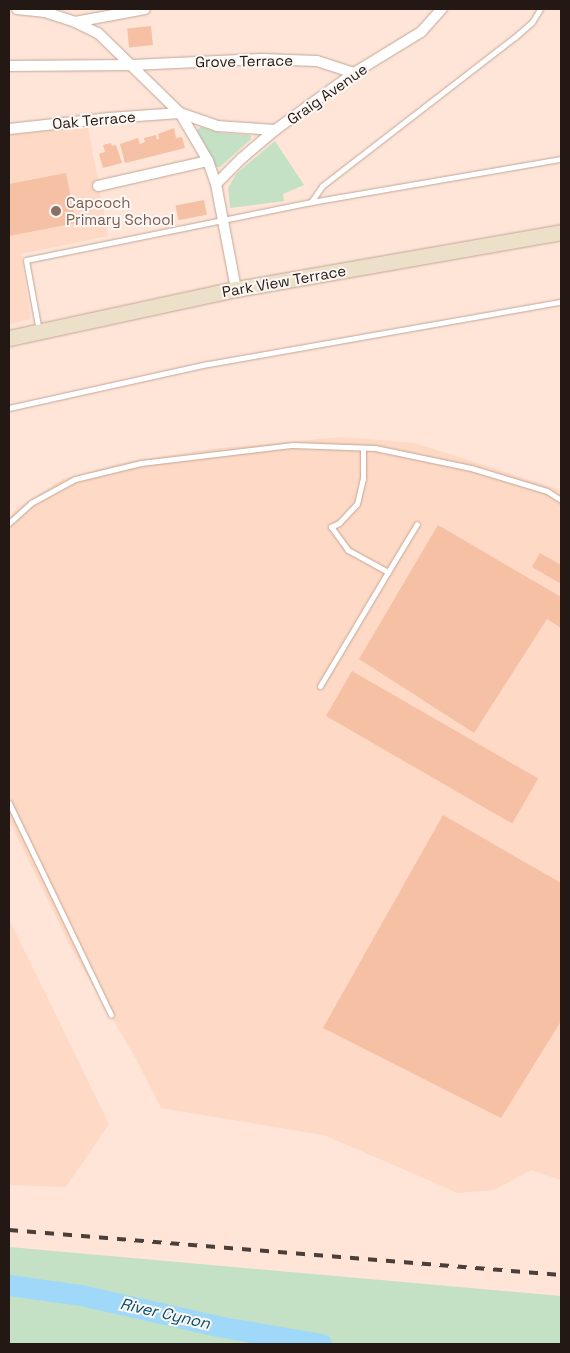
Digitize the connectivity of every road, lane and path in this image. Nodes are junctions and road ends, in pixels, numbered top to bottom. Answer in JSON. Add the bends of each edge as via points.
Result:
{"nodes":[{"id":1,"x":17,"y":9,"type":"edge"},
{"id":2,"x":145,"y":9,"type":"edge"},
{"id":3,"x":442,"y":9,"type":"edge"},
{"id":4,"x":540,"y":9,"type":"edge"},
{"id":5,"x":75,"y":22,"type":"junction"},
{"id":6,"x":133,"y":65,"type":"junction"},
{"id":7,"x":9,"y":66,"type":"edge"},
{"id":8,"x":354,"y":73,"type":"junction"},
{"id":9,"x":180,"y":113,"type":"junction"},
{"id":10,"x":9,"y":129,"type":"edge"},
{"id":11,"x":275,"y":130,"type":"junction"},
{"id":12,"x":561,"y":159,"type":"edge"},
{"id":13,"x":208,"y":161,"type":"junction"},
{"id":14,"x":216,"y":184,"type":"junction"},
{"id":15,"x":98,"y":186,"type":"dead end"},
{"id":16,"x":311,"y":202,"type":"junction"},
{"id":17,"x":222,"y":220,"type":"junction"},
{"id":18,"x":561,"y":232,"type":"edge"},
{"id":19,"x":236,"y":289,"type":"junction"},
{"id":20,"x":561,"y":302,"type":"edge"},
{"id":21,"x":39,"y":331,"type":"junction"},
{"id":22,"x":9,"y":338,"type":"edge"},
{"id":23,"x":9,"y":408,"type":"edge"},
{"id":24,"x":363,"y":448,"type":"junction"},
{"id":25,"x":561,"y":500,"type":"edge"},
{"id":26,"x":9,"y":524,"type":"edge"},
{"id":27,"x":417,"y":524,"type":"dead end"},
{"id":28,"x":388,"y":572,"type":"junction"},
{"id":29,"x":320,"y":686,"type":"dead end"},
{"id":30,"x":9,"y":803,"type":"edge"},
{"id":31,"x":111,"y":1015,"type":"dead end"}],
"edges":[{"from":1,"to":5,"type":"street","via":[[45,12]]},
{"from":2,"to":5,"type":"street"},
{"from":3,"to":8,"type":"street","name":"Graig Avenue","via":[[421,32]]},
{"from":4,"to":16,"type":"lane","via":[[532,22],[515,37],[322,186]]},
{"from":5,"to":6,"type":"street","via":[[98,33]]},
{"from":6,"to":7,"type":"street","name":"Grove Terrace"},
{"from":6,"to":8,"type":"street","name":"Grove Terrace","via":[[261,59],[318,61]]},
{"from":6,"to":9,"type":"street"},
{"from":8,"to":11,"type":"street","name":"Graig Avenue"},
{"from":9,"to":10,"type":"street","name":"Oak Terrace"},
{"from":9,"to":11,"type":"street","via":[[217,126]]},
{"from":9,"to":13,"type":"street"},
{"from":11,"to":14,"type":"street","name":"Graig Avenue"},
{"from":12,"to":16,"type":"lane"},
{"from":13,"to":14,"type":"street"},
{"from":13,"to":15,"type":"street"},
{"from":14,"to":17,"type":"street"},
{"from":16,"to":17,"type":"lane"},
{"from":17,"to":19,"type":"street"},
{"from":17,"to":21,"type":"lane","via":[[26,260]]},
{"from":18,"to":19,"type":"main road","name":"Park View Terrace"},
{"from":19,"to":21,"type":"main road","name":"Park View Terrace"},
{"from":20,"to":23,"type":"lane","via":[[208,364]]},
{"from":21,"to":22,"type":"main road","name":"Park View Terrace"},
{"from":24,"to":25,"type":"lane","via":[[471,468],[547,491]]},
{"from":24,"to":26,"type":"lane","via":[[293,445],[141,463],[75,479],[31,503]]},
{"from":24,"to":28,"type":"lane","via":[[363,479],[357,504],[331,527],[348,550]]},
{"from":27,"to":28,"type":"lane"},
{"from":28,"to":29,"type":"lane"},
{"from":30,"to":31,"type":"lane"}]}
